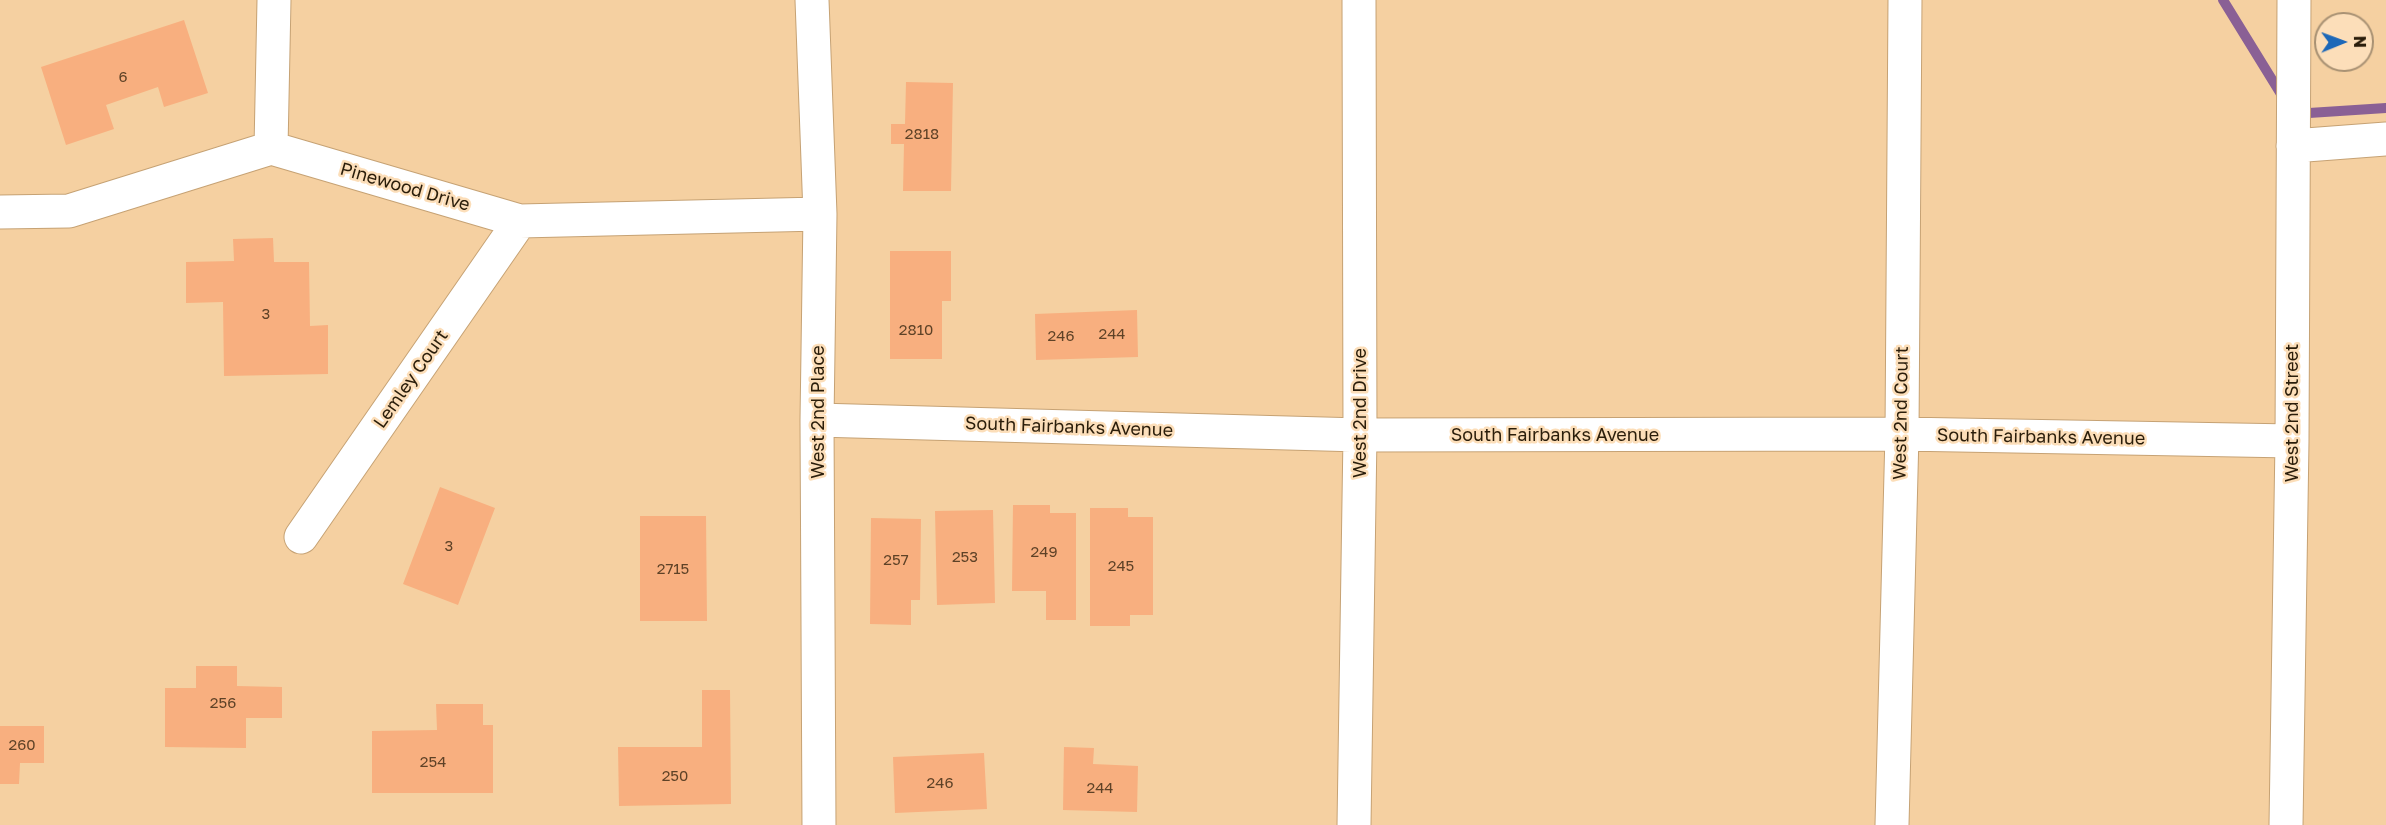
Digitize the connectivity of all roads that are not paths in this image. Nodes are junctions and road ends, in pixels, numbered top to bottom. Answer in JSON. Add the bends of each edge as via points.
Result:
{"nodes":[{"id":1,"x":274,"y":0,"type":"edge"},
{"id":2,"x":812,"y":0,"type":"edge"},
{"id":3,"x":1359,"y":0,"type":"edge"},
{"id":4,"x":1905,"y":0,"type":"edge"},
{"id":5,"x":2294,"y":0,"type":"edge"},
{"id":6,"x":2386,"y":139,"type":"edge"},
{"id":7,"x":2293,"y":146,"type":"junction"},
{"id":8,"x":271,"y":148,"type":"junction"},
{"id":9,"x":0,"y":212,"type":"edge"},
{"id":10,"x":820,"y":214,"type":"junction"},
{"id":11,"x":519,"y":221,"type":"junction"},
{"id":12,"x":818,"y":420,"type":"junction"},
{"id":13,"x":1902,"y":434,"type":"junction"},
{"id":14,"x":1360,"y":435,"type":"junction"},
{"id":15,"x":2292,"y":441,"type":"junction"},
{"id":16,"x":302,"y":537,"type":"dead end"},
{"id":17,"x":819,"y":825,"type":"edge"},
{"id":18,"x":1354,"y":825,"type":"edge"},
{"id":19,"x":1892,"y":825,"type":"edge"},
{"id":20,"x":2286,"y":825,"type":"edge"}],
"edges":[{"from":1,"to":8,"type":"street"},
{"from":2,"to":10,"type":"street","name":"West 2nd Place"},
{"from":3,"to":14,"type":"street","name":"West 2nd Drive"},
{"from":4,"to":13,"type":"street","name":"West 2nd Court"},
{"from":5,"to":7,"type":"street","name":"West 2nd Street"},
{"from":6,"to":7,"type":"street"},
{"from":7,"to":15,"type":"street","name":"West 2nd Street"},
{"from":8,"to":9,"type":"street","via":[[69,211]]},
{"from":8,"to":11,"type":"street","name":"Pinewood Drive"},
{"from":10,"to":11,"type":"street","name":"Pinewood Drive"},
{"from":10,"to":12,"type":"street","name":"West 2nd Place"},
{"from":11,"to":16,"type":"street","name":"Lemley Court"},
{"from":12,"to":14,"type":"street","name":"South Fairbanks Avenue"},
{"from":12,"to":17,"type":"street","name":"West 2nd Place"},
{"from":13,"to":14,"type":"street","name":"South Fairbanks Avenue"},
{"from":13,"to":15,"type":"street","name":"South Fairbanks Avenue"},
{"from":13,"to":19,"type":"street","name":"West 2nd Court"},
{"from":14,"to":18,"type":"street","name":"West 2nd Drive"},
{"from":15,"to":20,"type":"street","name":"West 2nd Street"}]}
